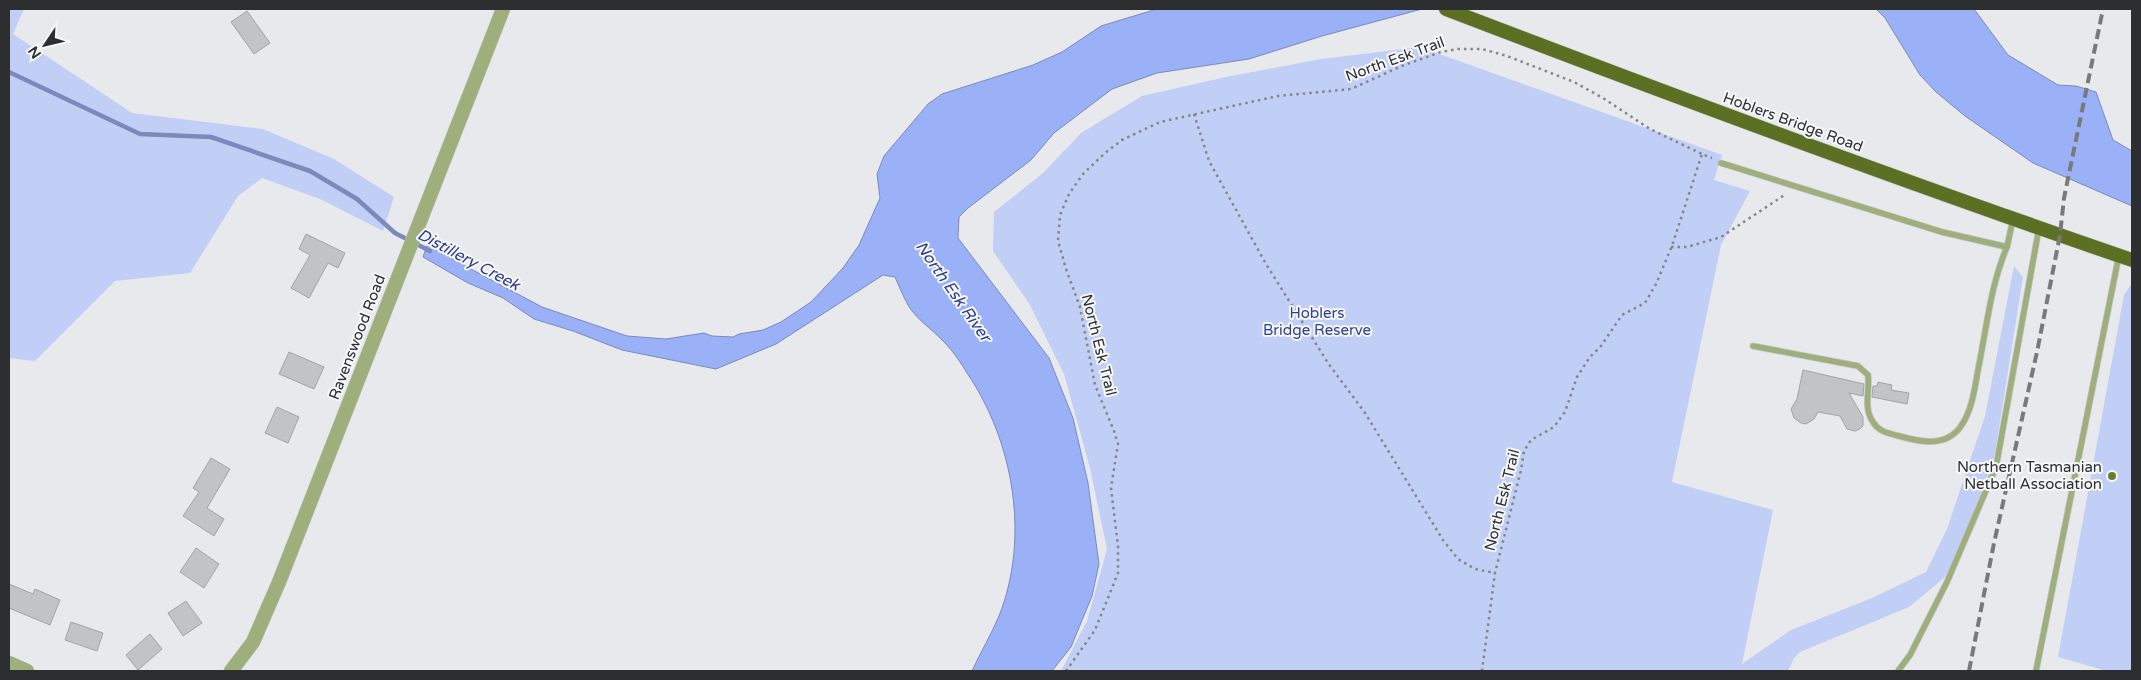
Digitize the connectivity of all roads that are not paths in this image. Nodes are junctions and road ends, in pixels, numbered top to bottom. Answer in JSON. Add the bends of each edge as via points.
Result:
{"nodes":[{"id":1,"x":503,"y":9,"type":"edge"},
{"id":2,"x":1446,"y":9,"type":"edge"},
{"id":3,"x":1721,"y":163,"type":"road end"},
{"id":4,"x":2013,"y":219,"type":"junction"},
{"id":5,"x":2040,"y":228,"type":"junction"},
{"id":6,"x":2007,"y":247,"type":"junction"},
{"id":7,"x":2126,"y":257,"type":"edge"},
{"id":8,"x":1753,"y":346,"type":"dead end"},
{"id":9,"x":9,"y":664,"type":"edge"},
{"id":10,"x":27,"y":671,"type":"edge"},
{"id":11,"x":230,"y":671,"type":"edge"},
{"id":12,"x":1898,"y":671,"type":"edge"},
{"id":13,"x":2036,"y":671,"type":"edge"}],
"edges":[{"from":1,"to":11,"type":"street","name":"Ravenswood Road","via":[[263,620],[253,642]]},
{"from":2,"to":4,"type":"highway","name":"Hoblers Bridge Road","via":[[1676,97]]},
{"from":3,"to":6,"type":"lane","via":[[1942,232]]},
{"from":4,"to":5,"type":"highway","name":"Hoblers Bridge Road"},
{"from":4,"to":6,"type":"lane"},
{"from":5,"to":7,"type":"highway","name":"Hoblers Bridge Road"},
{"from":5,"to":12,"type":"lane","via":[[1996,467],[1946,582]]},
{"from":6,"to":8,"type":"lane","via":[[1997,271],[1974,393],[1967,414],[1961,427],[1938,442],[1922,442],[1879,430],[1867,409],[1868,375],[1858,366]]},
{"from":7,"to":13,"type":"lane"},
{"from":9,"to":10,"type":"street"}]}
